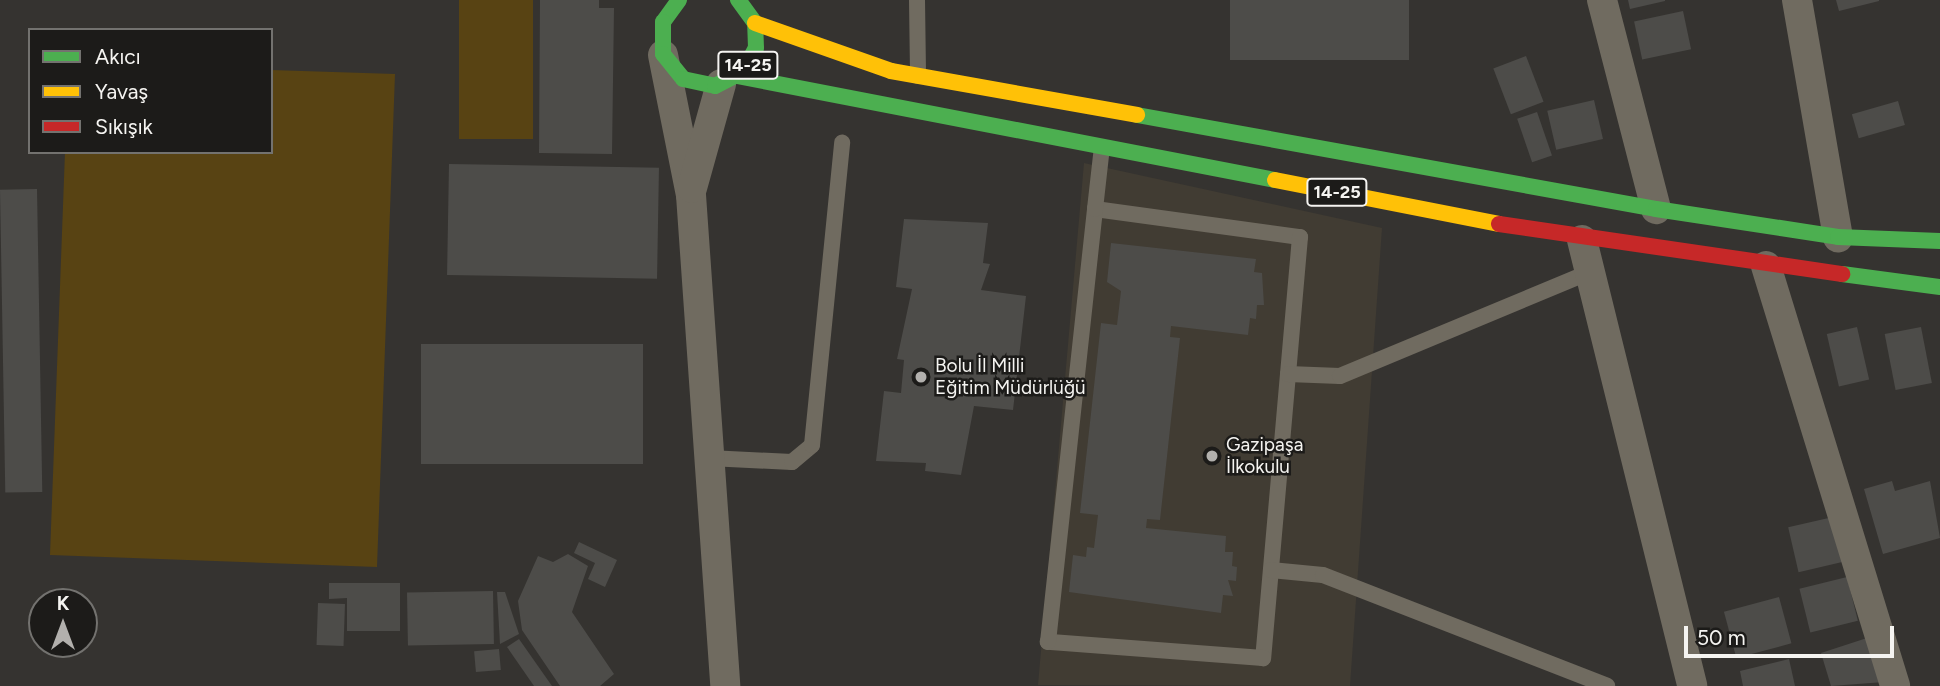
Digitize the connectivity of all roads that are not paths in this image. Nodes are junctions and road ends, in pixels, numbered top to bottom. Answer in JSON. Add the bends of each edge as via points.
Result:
{"nodes":[{"id":1,"x":738,"y":0,"type":"edge"},
{"id":2,"x":917,"y":0,"type":"edge"},
{"id":3,"x":1602,"y":0,"type":"edge"},
{"id":4,"x":1797,"y":0,"type":"edge"},
{"id":5,"x":673,"y":2,"type":"edge"},
{"id":6,"x":755,"y":23,"type":"junction"},
{"id":7,"x":663,"y":54,"type":"junction"},
{"id":8,"x":918,"y":76,"type":"junction"},
{"id":9,"x":729,"y":80,"type":"junction"},
{"id":10,"x":842,"y":142,"type":"dead end"},
{"id":11,"x":1102,"y":147,"type":"junction"},
{"id":12,"x":691,"y":195,"type":"junction"},
{"id":13,"x":1095,"y":209,"type":"junction"},
{"id":14,"x":1656,"y":209,"type":"junction"},
{"id":15,"x":1838,"y":237,"type":"junction"},
{"id":16,"x":1582,"y":240,"type":"junction"},
{"id":17,"x":1940,"y":241,"type":"edge"},
{"id":18,"x":1766,"y":266,"type":"junction"},
{"id":19,"x":1590,"y":272,"type":"junction"},
{"id":20,"x":1940,"y":287,"type":"edge"},
{"id":21,"x":1288,"y":374,"type":"junction"},
{"id":22,"x":709,"y":458,"type":"junction"},
{"id":23,"x":1271,"y":570,"type":"junction"},
{"id":24,"x":725,"y":686,"type":"edge"},
{"id":25,"x":1608,"y":686,"type":"edge"},
{"id":26,"x":1692,"y":686,"type":"edge"},
{"id":27,"x":1895,"y":686,"type":"edge"}],
"edges":[{"from":1,"to":6,"type":"main road","number":"14-25"},
{"from":2,"to":8,"type":"lane"},
{"from":3,"to":14,"type":"street"},
{"from":4,"to":15,"type":"street"},
{"from":5,"to":7,"type":"main road","via":[[660,38]]},
{"from":6,"to":8,"type":"main road","number":"14-25","via":[[816,49]]},
{"from":6,"to":9,"type":"main road","number":"14-25","via":[[757,48]]},
{"from":7,"to":9,"type":"main road","number":"14-25","via":[[683,79]]},
{"from":7,"to":12,"type":"street"},
{"from":8,"to":14,"type":"main road","number":"14-25"},
{"from":9,"to":11,"type":"main road","number":"14-25"},
{"from":9,"to":12,"type":"street"},
{"from":10,"to":22,"type":"lane","via":[[812,445],[792,462]]},
{"from":11,"to":13,"type":"lane"},
{"from":11,"to":16,"type":"main road","number":"14-25"},
{"from":12,"to":22,"type":"street"},
{"from":13,"to":21,"type":"lane","via":[[1300,237]]},
{"from":13,"to":23,"type":"lane","via":[[1048,642],[1263,658]]},
{"from":14,"to":15,"type":"main road","number":"14-25"},
{"from":15,"to":17,"type":"main road","number":"14-25"},
{"from":16,"to":18,"type":"main road","number":"14-25"},
{"from":16,"to":19,"type":"street"},
{"from":18,"to":20,"type":"main road","number":"14-25"},
{"from":18,"to":27,"type":"street"},
{"from":19,"to":21,"type":"lane","via":[[1340,376]]},
{"from":19,"to":26,"type":"street"},
{"from":21,"to":23,"type":"lane"},
{"from":22,"to":24,"type":"street"},
{"from":23,"to":25,"type":"lane","via":[[1324,575]]}]}
